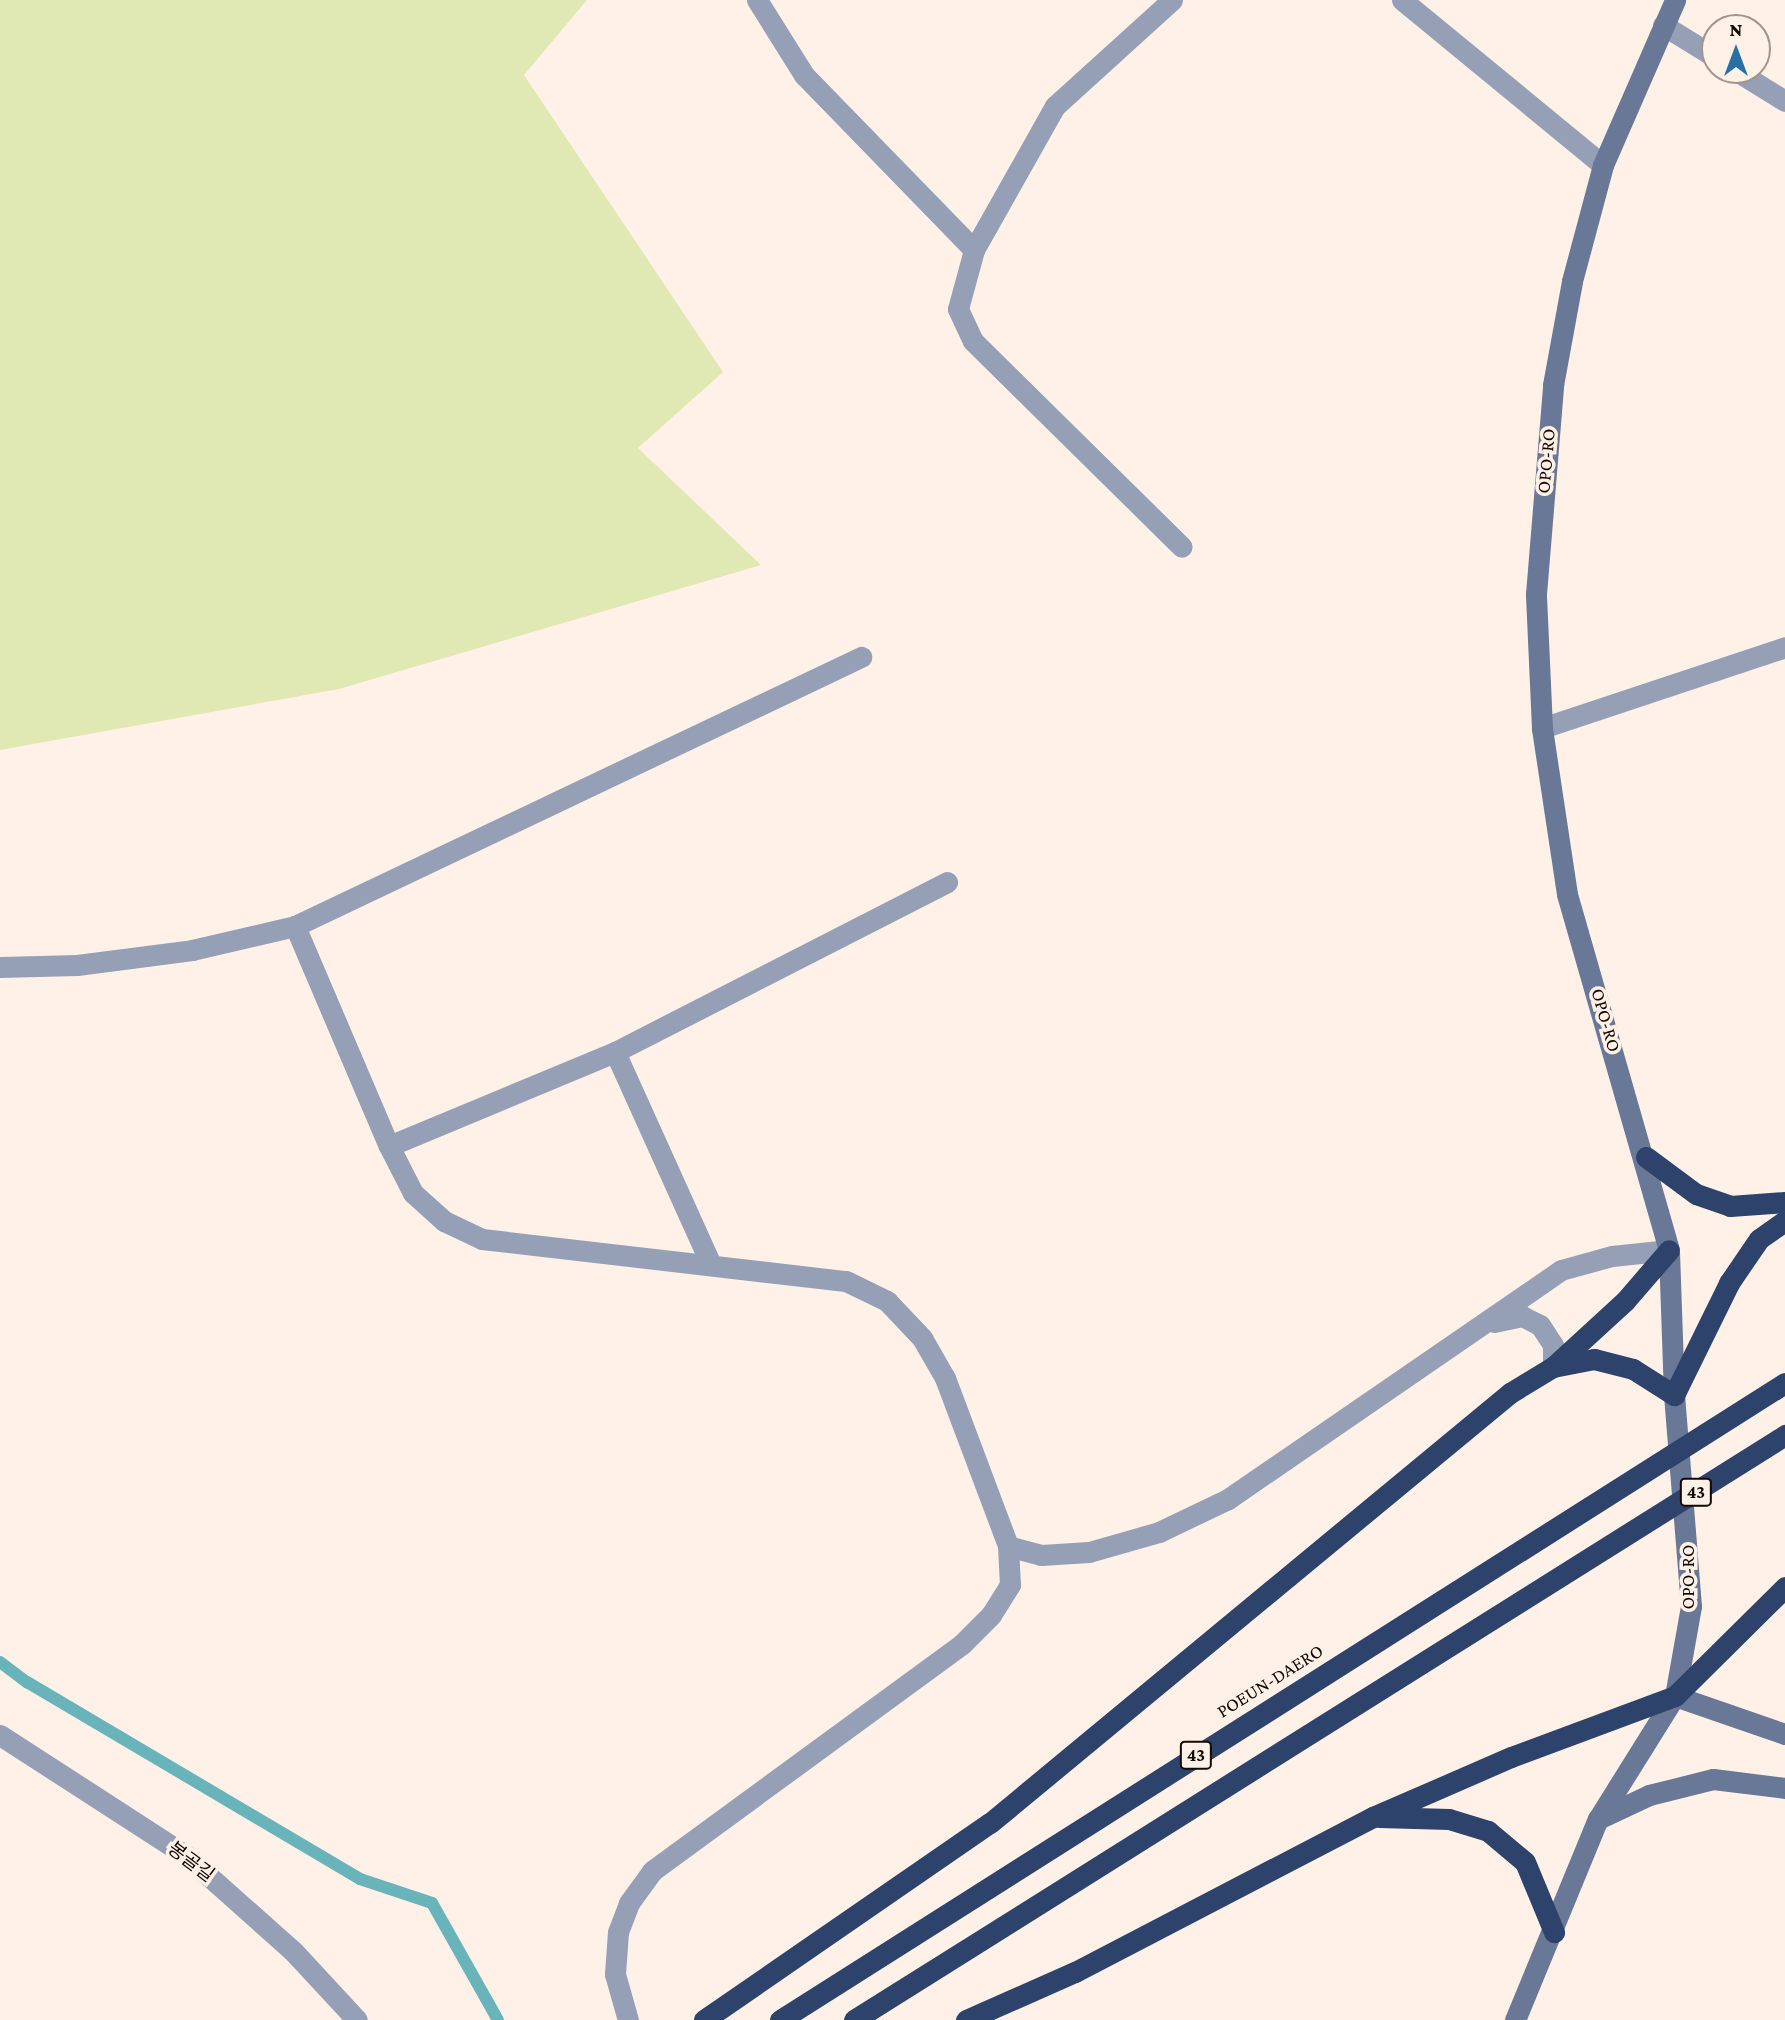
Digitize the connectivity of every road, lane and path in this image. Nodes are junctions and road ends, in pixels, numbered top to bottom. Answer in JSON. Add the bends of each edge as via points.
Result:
{"nodes":[{"id":1,"x":757,"y":0,"type":"edge"},
{"id":2,"x":1172,"y":0,"type":"edge"},
{"id":3,"x":1402,"y":0,"type":"edge"},
{"id":4,"x":1675,"y":0,"type":"edge"},
{"id":5,"x":1663,"y":25,"type":"junction"},
{"id":6,"x":1701,"y":48,"type":"edge"},
{"id":7,"x":1758,"y":84,"type":"edge"},
{"id":8,"x":1785,"y":101,"type":"edge"},
{"id":9,"x":1602,"y":165,"type":"junction"},
{"id":10,"x":974,"y":250,"type":"junction"},
{"id":11,"x":1182,"y":547,"type":"dead end"},
{"id":12,"x":1785,"y":647,"type":"edge"},
{"id":13,"x":861,"y":657,"type":"dead end"},
{"id":14,"x":1542,"y":728,"type":"junction"},
{"id":15,"x":947,"y":882,"type":"dead end"},
{"id":16,"x":295,"y":926,"type":"junction"},
{"id":17,"x":0,"y":967,"type":"edge"},
{"id":18,"x":615,"y":1052,"type":"junction"},
{"id":19,"x":389,"y":1146,"type":"junction"},
{"id":20,"x":1646,"y":1157,"type":"junction"},
{"id":21,"x":1785,"y":1202,"type":"edge"},
{"id":22,"x":1785,"y":1221,"type":"edge"},
{"id":23,"x":1669,"y":1250,"type":"junction"},
{"id":24,"x":711,"y":1265,"type":"junction"},
{"id":25,"x":1485,"y":1324,"type":"junction"},
{"id":26,"x":1553,"y":1367,"type":"junction"},
{"id":27,"x":1779,"y":1387,"type":"edge"},
{"id":28,"x":1674,"y":1395,"type":"junction"},
{"id":29,"x":1783,"y":1436,"type":"edge"},
{"id":30,"x":1008,"y":1546,"type":"junction"},
{"id":31,"x":1785,"y":1587,"type":"edge"},
{"id":32,"x":1675,"y":1696,"type":"junction"},
{"id":33,"x":1785,"y":1734,"type":"edge"},
{"id":34,"x":0,"y":1735,"type":"edge"},
{"id":35,"x":1785,"y":1788,"type":"edge"},
{"id":36,"x":1373,"y":1817,"type":"junction"},
{"id":37,"x":1598,"y":1819,"type":"junction"},
{"id":38,"x":1554,"y":1932,"type":"junction"},
{"id":39,"x":357,"y":2020,"type":"edge"},
{"id":40,"x":628,"y":2020,"type":"edge"},
{"id":41,"x":704,"y":2020,"type":"edge"},
{"id":42,"x":780,"y":2020,"type":"edge"},
{"id":43,"x":854,"y":2020,"type":"edge"},
{"id":44,"x":966,"y":2020,"type":"edge"},
{"id":45,"x":1514,"y":2020,"type":"edge"}],
"edges":[{"from":1,"to":10,"type":"street","via":[[804,75]]},
{"from":2,"to":10,"type":"street","via":[[1055,106]]},
{"from":3,"to":9,"type":"street"},
{"from":4,"to":5,"type":"street","name":"OPO-RO"},
{"from":5,"to":6,"type":"street"},
{"from":5,"to":9,"type":"street","name":"OPO-RO"},
{"from":7,"to":8,"type":"street"},
{"from":9,"to":14,"type":"street","name":"OPO-RO","via":[[1572,281],[1553,385],[1536,594]]},
{"from":10,"to":11,"type":"street","via":[[958,309],[973,341]]},
{"from":12,"to":14,"type":"street"},
{"from":13,"to":16,"type":"street"},
{"from":14,"to":20,"type":"street","name":"OPO-RO","via":[[1567,894]]},
{"from":15,"to":18,"type":"street"},
{"from":16,"to":17,"type":"street","via":[[192,950],[77,965]]},
{"from":16,"to":19,"type":"street"},
{"from":18,"to":19,"type":"street"},
{"from":18,"to":24,"type":"street"},
{"from":19,"to":24,"type":"street","via":[[413,1193],[444,1221],[482,1239]]},
{"from":20,"to":21,"type":"highway","via":[[1696,1194],[1730,1206]]},
{"from":20,"to":23,"type":"street","name":"OPO-RO"},
{"from":22,"to":28,"type":"highway","via":[[1759,1239],[1729,1283]]},
{"from":23,"to":25,"type":"street","via":[[1612,1256],[1561,1270]]},
{"from":23,"to":26,"type":"highway","via":[[1625,1301]]},
{"from":23,"to":28,"type":"street","name":"OPO-RO"},
{"from":24,"to":30,"type":"street","via":[[846,1281],[887,1301],[922,1338],[946,1378]]},
{"from":25,"to":26,"type":"street","via":[[1522,1316],[1540,1325],[1553,1345]]},
{"from":25,"to":30,"type":"street","via":[[1228,1499],[1159,1532],[1089,1552],[1041,1555]]},
{"from":26,"to":28,"type":"highway","via":[[1594,1359],[1633,1369]]},
{"from":26,"to":41,"type":"highway","via":[[1510,1393],[990,1823]]},
{"from":27,"to":42,"type":"highway","name":"POEUN-DAERO","number":"43"},
{"from":28,"to":32,"type":"street","name":"OPO-RO","via":[[1691,1606]]},
{"from":29,"to":43,"type":"highway","number":"43"},
{"from":30,"to":40,"type":"street","via":[[1010,1585],[991,1615],[962,1644],[652,1871],[629,1903],[618,1932],[615,1974]]},
{"from":31,"to":32,"type":"highway"},
{"from":32,"to":33,"type":"street"},
{"from":32,"to":36,"type":"highway","via":[[1511,1757]]},
{"from":32,"to":37,"type":"street","name":"OPO-RO"},
{"from":34,"to":39,"type":"street","name":"봉골길","via":[[184,1854],[293,1951]]},
{"from":35,"to":37,"type":"street","via":[[1713,1779],[1649,1795]]},
{"from":36,"to":38,"type":"highway","via":[[1449,1819],[1488,1831],[1525,1861]]},
{"from":36,"to":44,"type":"highway","via":[[1075,1972]]},
{"from":37,"to":38,"type":"street","name":"OPO-RO"},
{"from":38,"to":45,"type":"street","name":"OPO-RO"}]}
